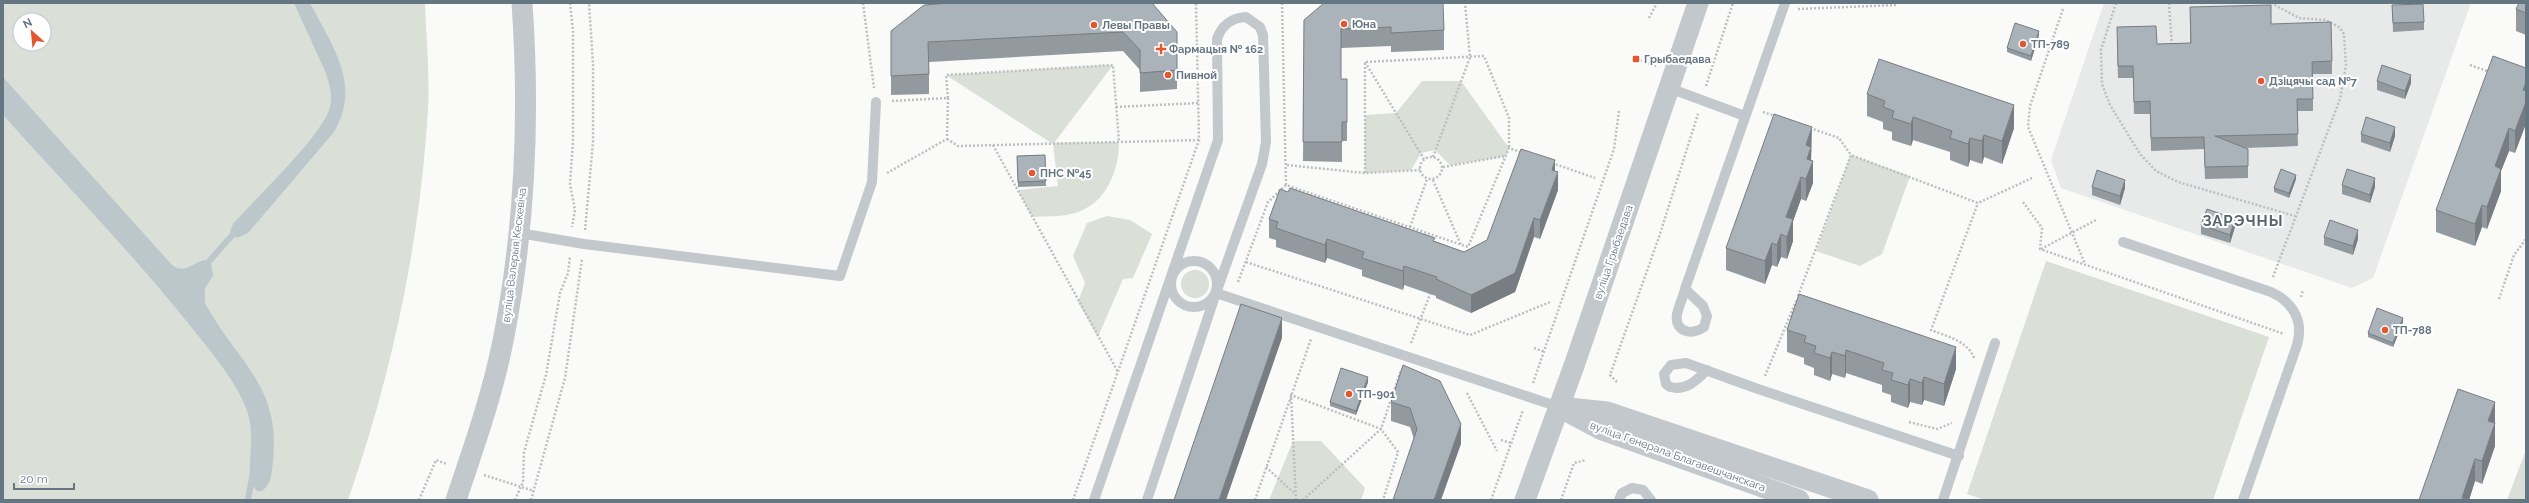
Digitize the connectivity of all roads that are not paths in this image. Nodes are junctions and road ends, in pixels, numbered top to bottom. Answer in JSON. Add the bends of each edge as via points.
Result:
{"nodes":[{"id":1,"x":522,"y":3,"type":"edge"},
{"id":2,"x":1698,"y":3,"type":"edge"},
{"id":3,"x":1784,"y":3,"type":"edge"},
{"id":4,"x":1669,"y":88,"type":"junction"},
{"id":5,"x":876,"y":102,"type":"road end"},
{"id":6,"x":1745,"y":116,"type":"junction"},
{"id":7,"x":519,"y":233,"type":"junction"},
{"id":8,"x":2123,"y":242,"type":"dead end"},
{"id":9,"x":1172,"y":276,"type":"junction"},
{"id":10,"x":1685,"y":290,"type":"dead end"},
{"id":11,"x":1216,"y":292,"type":"junction"},
{"id":12,"x":1995,"y":343,"type":"dead end"},
{"id":13,"x":1707,"y":370,"type":"dead end"},
{"id":14,"x":1559,"y":407,"type":"junction"},
{"id":15,"x":1959,"y":456,"type":"junction"},
{"id":16,"x":456,"y":500,"type":"edge"},
{"id":17,"x":1094,"y":500,"type":"edge"},
{"id":18,"x":1147,"y":500,"type":"edge"},
{"id":19,"x":1525,"y":500,"type":"edge"},
{"id":20,"x":1619,"y":500,"type":"edge"},
{"id":21,"x":1651,"y":500,"type":"edge"},
{"id":22,"x":1799,"y":500,"type":"edge"},
{"id":23,"x":1868,"y":500,"type":"edge"},
{"id":24,"x":1943,"y":500,"type":"edge"},
{"id":25,"x":2243,"y":500,"type":"edge"}],
"edges":[{"from":1,"to":7,"type":"street","name":"вуліца Валерыя Кескевіча","via":[[527,140]]},
{"from":2,"to":4,"type":"street","name":"вуліца Грыбаедава"},
{"from":3,"to":6,"type":"lane"},
{"from":4,"to":6,"type":"lane"},
{"from":4,"to":14,"type":"street","name":"вуліца Грыбаедава"},
{"from":5,"to":7,"type":"lane","via":[[872,182],[840,276],[584,244]]},
{"from":6,"to":10,"type":"lane"},
{"from":7,"to":16,"type":"street","name":"вуліца Валерыя Кескевіча","via":[[502,347],[481,425]]},
{"from":8,"to":25,"type":"lane","via":[[2271,292],[2286,301],[2295,312],[2299,325],[2297,345]]},
{"from":9,"to":11,"type":"lane","via":[[1183,264],[1198,261],[1206,264],[1216,276]]},
{"from":9,"to":11,"type":"lane","via":[[1171,288],[1176,299],[1190,307],[1205,305]]},
{"from":9,"to":11,"type":"lane","via":[[1218,140],[1217,39],[1220,30],[1228,22],[1246,17],[1260,27],[1263,35],[1266,142],[1262,164]]},
{"from":9,"to":17,"type":"lane"},
{"from":11,"to":14,"type":"lane"},
{"from":11,"to":18,"type":"lane"},
{"from":12,"to":15,"type":"lane"},
{"from":13,"to":15,"type":"lane"},
{"from":14,"to":19,"type":"street","name":"вуліца Грыбаедава"},
{"from":14,"to":22,"type":"street","name":"вуліца Генерала Благавешчанскага","via":[[1600,429]]},
{"from":14,"to":23,"type":"street","via":[[1607,412]]},
{"from":15,"to":24,"type":"lane"},
{"from":20,"to":21,"type":"lane","via":[[1622,493],[1632,488],[1643,490]]}]}
